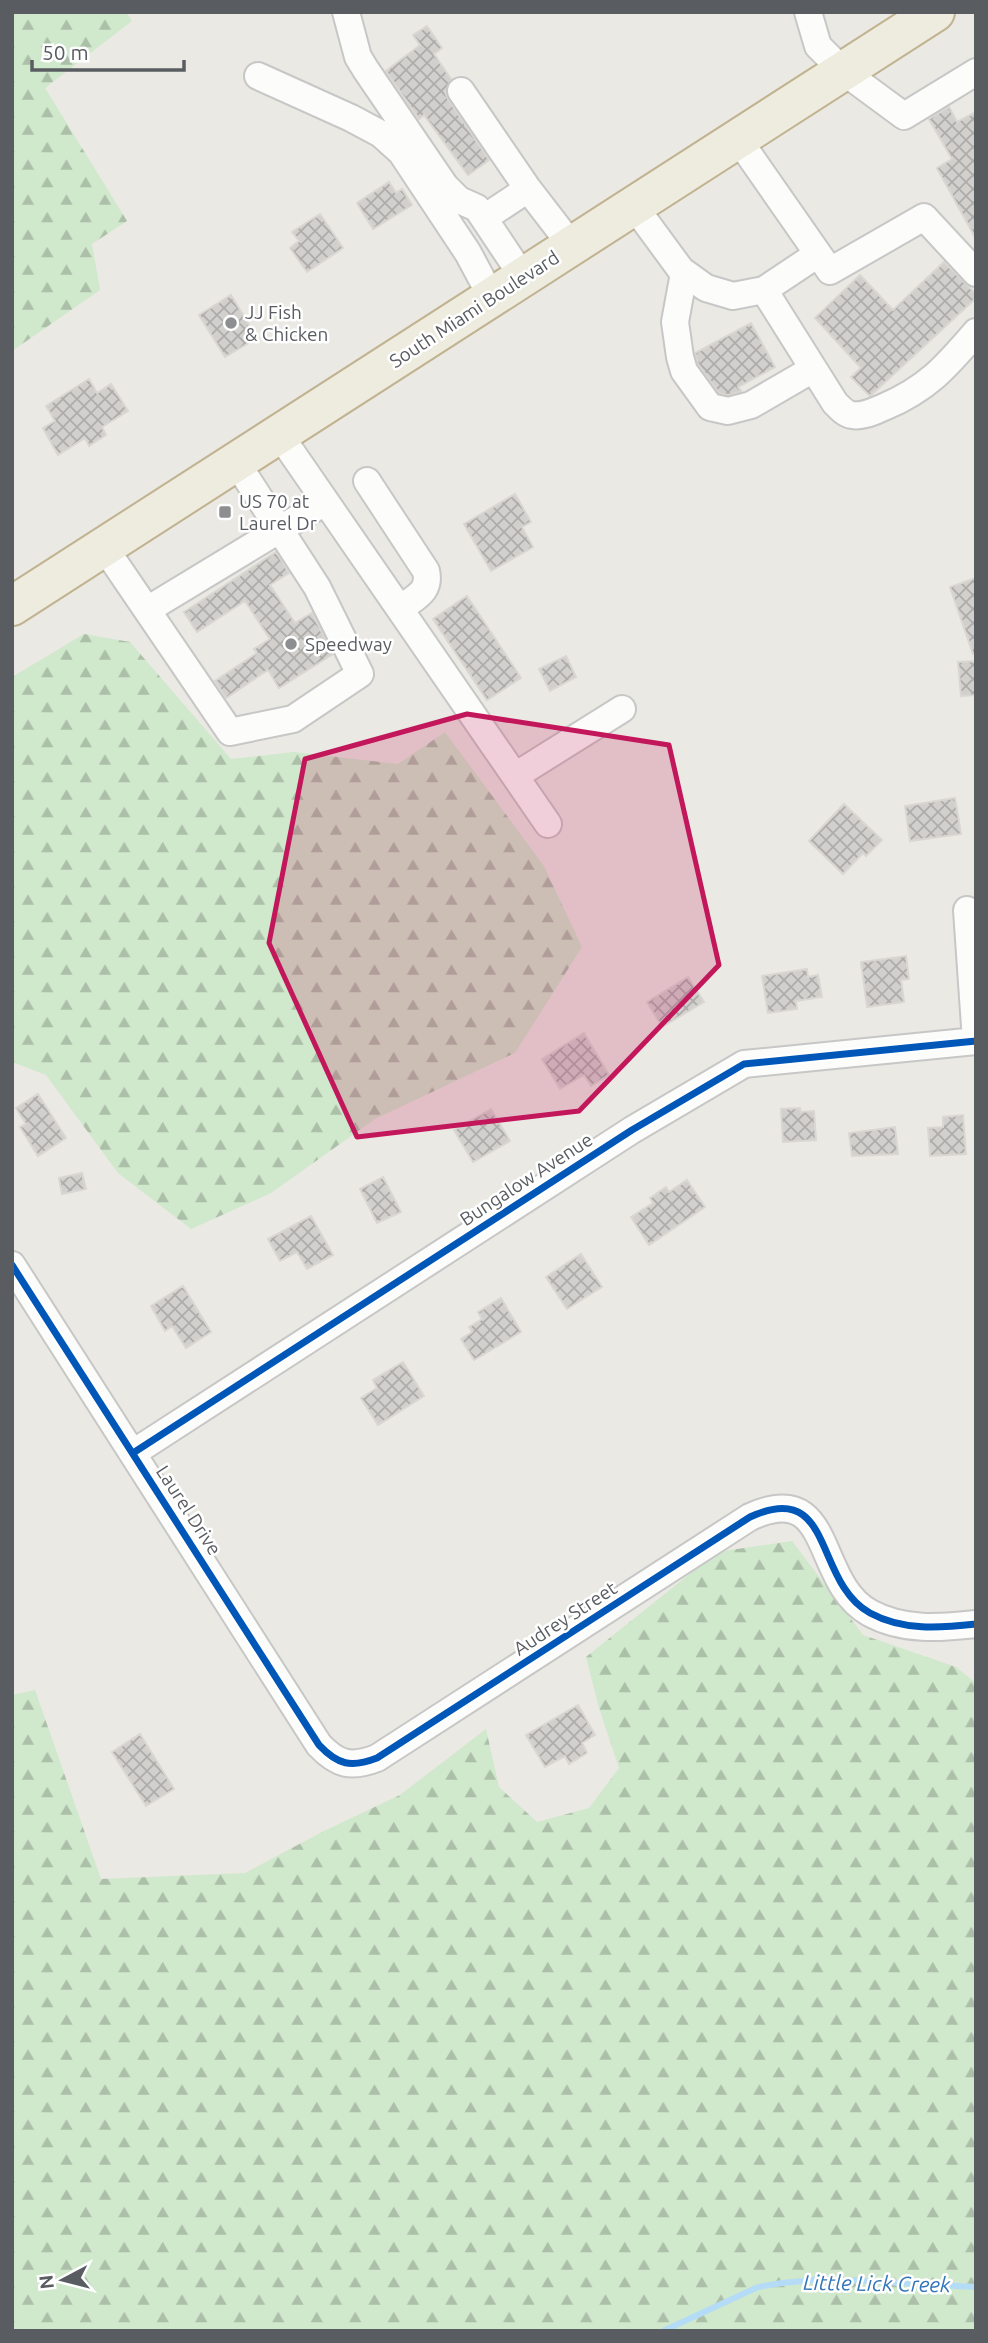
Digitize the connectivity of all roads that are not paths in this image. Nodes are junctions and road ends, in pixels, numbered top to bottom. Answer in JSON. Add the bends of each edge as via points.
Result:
{"nodes":[{"id":1,"x":346,"y":12,"type":"edge"},
{"id":2,"x":808,"y":12,"type":"edge"},
{"id":3,"x":935,"y":12,"type":"edge"},
{"id":4,"x":843,"y":71,"type":"junction"},
{"id":5,"x":976,"y":72,"type":"edge"},
{"id":6,"x":258,"y":76,"type":"dead end"},
{"id":7,"x":461,"y":91,"type":"dead end"},
{"id":8,"x":738,"y":139,"type":"junction"},
{"id":9,"x":528,"y":189,"type":"junction"},
{"id":10,"x":634,"y":205,"type":"junction"},
{"id":11,"x":484,"y":218,"type":"junction"},
{"id":12,"x":572,"y":246,"type":"junction"},
{"id":13,"x":818,"y":254,"type":"junction"},
{"id":14,"x":684,"y":273,"type":"junction"},
{"id":15,"x":976,"y":273,"type":"edge"},
{"id":16,"x":523,"y":277,"type":"junction"},
{"id":17,"x":764,"y":290,"type":"junction"},
{"id":18,"x":492,"y":298,"type":"junction"},
{"id":19,"x":976,"y":332,"type":"edge"},
{"id":20,"x":813,"y":369,"type":"junction"},
{"id":21,"x":279,"y":434,"type":"junction"},
{"id":22,"x":236,"y":462,"type":"junction"},
{"id":23,"x":367,"y":481,"type":"dead end"},
{"id":24,"x":325,"y":502,"type":"junction"},
{"id":25,"x":280,"y":530,"type":"junction"},
{"id":26,"x":104,"y":547,"type":"junction"},
{"id":27,"x":12,"y":606,"type":"edge"},
{"id":28,"x":147,"y":610,"type":"junction"},
{"id":29,"x":400,"y":610,"type":"junction"},
{"id":30,"x":622,"y":709,"type":"dead end"},
{"id":31,"x":515,"y":776,"type":"junction"},
{"id":32,"x":548,"y":824,"type":"dead end"},
{"id":33,"x":967,"y":910,"type":"dead end"},
{"id":34,"x":976,"y":1041,"type":"edge"},
{"id":35,"x":12,"y":1265,"type":"edge"},
{"id":36,"x":134,"y":1453,"type":"junction"},
{"id":37,"x":976,"y":1623,"type":"edge"},
{"id":38,"x":346,"y":1764,"type":"joint"}],
"edges":[{"from":1,"to":11,"type":"street","via":[[366,70],[445,186]]},
{"from":2,"to":4,"type":"street","via":[[818,46]]},
{"from":3,"to":4,"type":"highway","name":"South Miami Boulevard"},
{"from":4,"to":5,"type":"street","via":[[904,116]]},
{"from":4,"to":8,"type":"highway","name":"South Miami Boulevard"},
{"from":6,"to":18,"type":"street","via":[[361,123],[401,152]]},
{"from":7,"to":9,"type":"street"},
{"from":8,"to":10,"type":"highway","name":"South Miami Boulevard"},
{"from":8,"to":13,"type":"street"},
{"from":9,"to":11,"type":"street"},
{"from":9,"to":12,"type":"street"},
{"from":10,"to":12,"type":"highway","name":"South Miami Boulevard"},
{"from":10,"to":14,"type":"street"},
{"from":11,"to":16,"type":"street"},
{"from":12,"to":16,"type":"highway","name":"South Miami Boulevard"},
{"from":13,"to":15,"type":"street","via":[[830,271],[924,217]]},
{"from":13,"to":17,"type":"street"},
{"from":14,"to":17,"type":"street","via":[[706,288],[733,296]]},
{"from":14,"to":20,"type":"street","via":[[676,322],[680,357],[684,372],[710,407],[728,411],[751,405]]},
{"from":16,"to":18,"type":"highway","name":"South Miami Boulevard"},
{"from":17,"to":20,"type":"street"},
{"from":18,"to":21,"type":"highway","name":"South Miami Boulevard"},
{"from":19,"to":20,"type":"street","via":[[923,387],[868,414],[843,411]]},
{"from":21,"to":22,"type":"highway","name":"South Miami Boulevard"},
{"from":21,"to":24,"type":"street"},
{"from":22,"to":25,"type":"street"},
{"from":22,"to":26,"type":"highway","name":"South Miami Boulevard"},
{"from":23,"to":29,"type":"street","via":[[426,571],[426,589]]},
{"from":24,"to":25,"type":"street"},
{"from":24,"to":29,"type":"street"},
{"from":25,"to":28,"type":"street"},
{"from":25,"to":28,"type":"street","via":[[317,587],[360,674],[293,719],[230,732]]},
{"from":26,"to":27,"type":"highway","name":"South Miami Boulevard"},
{"from":26,"to":28,"type":"street"},
{"from":29,"to":31,"type":"street"},
{"from":30,"to":31,"type":"street"},
{"from":31,"to":32,"type":"street"},
{"from":33,"to":34,"type":"street"},
{"from":34,"to":36,"type":"street","name":"Bungalow Avenue","via":[[744,1064],[632,1130]]},
{"from":35,"to":36,"type":"street","name":"Laurel Drive"},
{"from":36,"to":38,"type":"street","name":"Laurel Drive","via":[[319,1745],[331,1758]]},
{"from":37,"to":38,"type":"street","name":"Audrey Street","via":[[909,1626],[869,1612],[849,1595],[803,1512],[777,1507],[750,1517],[377,1758]]}]}
